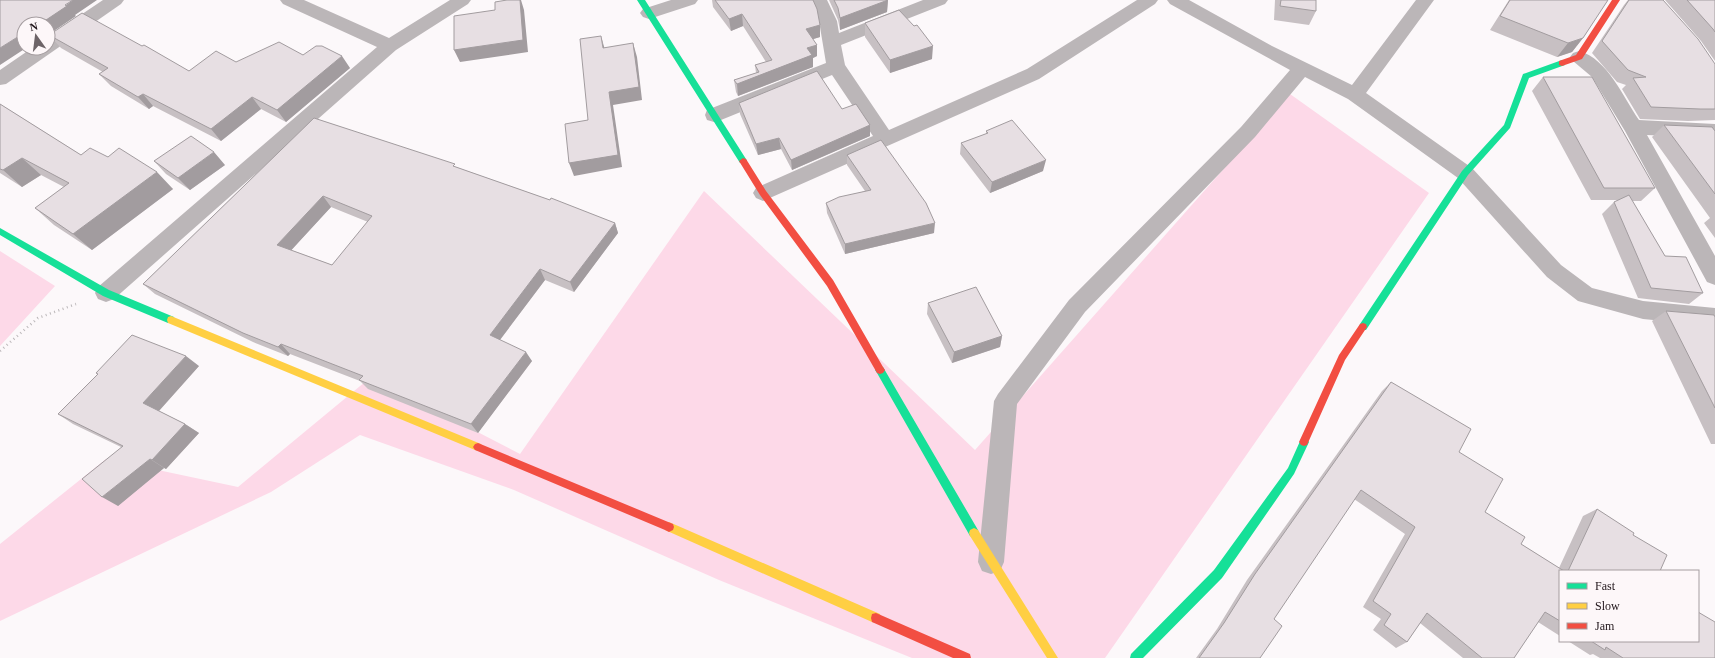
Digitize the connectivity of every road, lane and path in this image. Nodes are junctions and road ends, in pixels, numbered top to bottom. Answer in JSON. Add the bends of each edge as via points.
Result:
{"nodes":[{"id":1,"x":115,"y":0,"type":"edge"},
{"id":2,"x":289,"y":0,"type":"edge"},
{"id":3,"x":462,"y":0,"type":"edge"},
{"id":4,"x":689,"y":0,"type":"edge"},
{"id":5,"x":818,"y":0,"type":"edge"},
{"id":6,"x":939,"y":0,"type":"edge"},
{"id":7,"x":1150,"y":0,"type":"edge"},
{"id":8,"x":1176,"y":0,"type":"edge"},
{"id":9,"x":1425,"y":0,"type":"edge"},
{"id":10,"x":1616,"y":0,"type":"edge"},
{"id":11,"x":645,"y":7,"type":"edge"},
{"id":12,"x":56,"y":41,"type":"edge"},
{"id":13,"x":832,"y":42,"type":"junction"},
{"id":14,"x":390,"y":46,"type":"junction"},
{"id":15,"x":33,"y":56,"type":"edge"},
{"id":16,"x":1579,"y":57,"type":"junction"},
{"id":17,"x":836,"y":66,"type":"junction"},
{"id":18,"x":1302,"y":68,"type":"junction"},
{"id":19,"x":0,"y":79,"type":"edge"},
{"id":20,"x":1355,"y":94,"type":"junction"},
{"id":21,"x":714,"y":115,"type":"junction"},
{"id":22,"x":1633,"y":127,"type":"junction"},
{"id":23,"x":1715,"y":131,"type":"edge"},
{"id":24,"x":885,"y":140,"type":"junction"},
{"id":25,"x":1465,"y":173,"type":"junction"},
{"id":26,"x":763,"y":193,"type":"junction"},
{"id":27,"x":0,"y":231,"type":"edge"},
{"id":28,"x":1715,"y":276,"type":"edge"},
{"id":29,"x":106,"y":293,"type":"junction"},
{"id":30,"x":1715,"y":317,"type":"edge"},
{"id":31,"x":0,"y":351,"type":"edge"},
{"id":32,"x":991,"y":562,"type":"junction"},
{"id":33,"x":966,"y":658,"type":"edge"},
{"id":34,"x":1054,"y":658,"type":"edge"},
{"id":35,"x":1135,"y":658,"type":"edge"}],
"edges":[{"from":1,"to":12,"type":"street"},
{"from":2,"to":14,"type":"street"},
{"from":3,"to":14,"type":"street"},
{"from":4,"to":11,"type":"street"},
{"from":5,"to":13,"type":"street","via":[[828,20]]},
{"from":6,"to":13,"type":"street"},
{"from":7,"to":24,"type":"street","via":[[1033,74]]},
{"from":8,"to":18,"type":"street"},
{"from":9,"to":20,"type":"street"},
{"from":10,"to":16,"type":"street"},
{"from":11,"to":21,"type":"street"},
{"from":13,"to":17,"type":"street"},
{"from":14,"to":29,"type":"street"},
{"from":15,"to":19,"type":"street"},
{"from":16,"to":22,"type":"street","via":[[1598,72]]},
{"from":16,"to":25,"type":"street","via":[[1526,76],[1507,126]]},
{"from":17,"to":21,"type":"street"},
{"from":17,"to":24,"type":"street"},
{"from":18,"to":20,"type":"street"},
{"from":18,"to":32,"type":"street","via":[[1248,132],[1076,306],[1006,401]]},
{"from":20,"to":25,"type":"street"},
{"from":21,"to":26,"type":"street"},
{"from":22,"to":23,"type":"street"},
{"from":22,"to":28,"type":"street"},
{"from":24,"to":26,"type":"street"},
{"from":25,"to":30,"type":"street","via":[[1554,270],[1586,295],[1644,310]]},
{"from":25,"to":35,"type":"street","via":[[1342,358],[1291,471],[1218,574]]},
{"from":26,"to":32,"type":"street","via":[[830,283]]},
{"from":27,"to":29,"type":"street"},
{"from":29,"to":31,"type":"path","via":[[38,318]]},
{"from":29,"to":33,"type":"street","via":[[635,512]]},
{"from":32,"to":34,"type":"street"}]}
